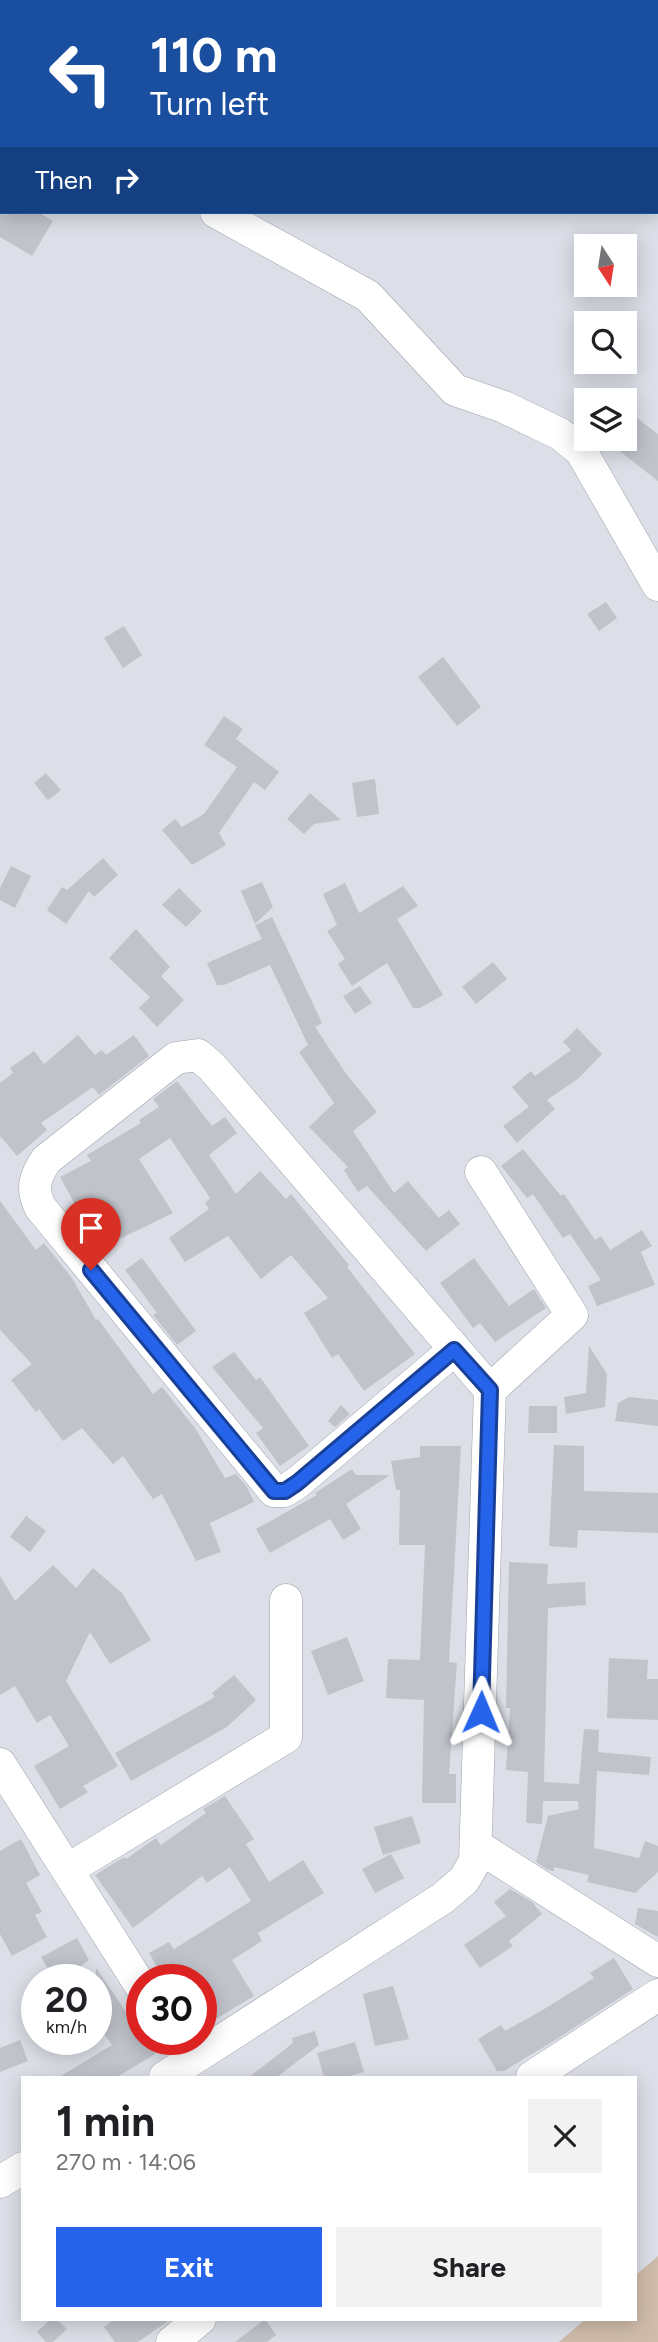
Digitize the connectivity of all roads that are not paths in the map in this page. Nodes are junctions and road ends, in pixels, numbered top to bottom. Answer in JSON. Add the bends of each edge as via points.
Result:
{"nodes":[{"id":1,"x":220,"y":214,"type":"edge"},
{"id":2,"x":658,"y":585,"type":"edge"},
{"id":3,"x":481,"y":1172,"type":"dead end"},
{"id":4,"x":454,"y":1350,"type":"junction"},
{"id":5,"x":490,"y":1390,"type":"junction"},
{"id":6,"x":286,"y":1600,"type":"dead end"},
{"id":7,"x":0,"y":1764,"type":"edge"},
{"id":8,"x":477,"y":1846,"type":"junction"},
{"id":9,"x":67,"y":1870,"type":"junction"},
{"id":10,"x":658,"y":1961,"type":"edge"},
{"id":11,"x":127,"y":1964,"type":"edge"},
{"id":12,"x":658,"y":1995,"type":"edge"},
{"id":13,"x":176,"y":2059,"type":"edge"},
{"id":14,"x":534,"y":2076,"type":"edge"},
{"id":15,"x":21,"y":2169,"type":"edge"},
{"id":16,"x":0,"y":2182,"type":"edge"},
{"id":17,"x":198,"y":2321,"type":"edge"},
{"id":18,"x":172,"y":2342,"type":"edge"}],
"edges":[{"from":1,"to":2,"type":"street","via":[[368,296],[455,390],[560,434],[581,452]]},
{"from":3,"to":5,"type":"street","via":[[572,1315]]},
{"from":4,"to":4,"type":"street","via":[[198,1055],[176,1058],[46,1160],[37,1174],[34,1186],[40,1207],[274,1491],[285,1491],[297,1483]]},
{"from":4,"to":5,"type":"street"},
{"from":5,"to":8,"type":"street"},
{"from":6,"to":9,"type":"street","via":[[286,1737]]},
{"from":7,"to":9,"type":"street"},
{"from":8,"to":10,"type":"street"},
{"from":8,"to":13,"type":"street","via":[[464,1881],[443,1898]]},
{"from":9,"to":11,"type":"street"},
{"from":12,"to":14,"type":"street"},
{"from":15,"to":16,"type":"street"},
{"from":17,"to":18,"type":"street"}]}
